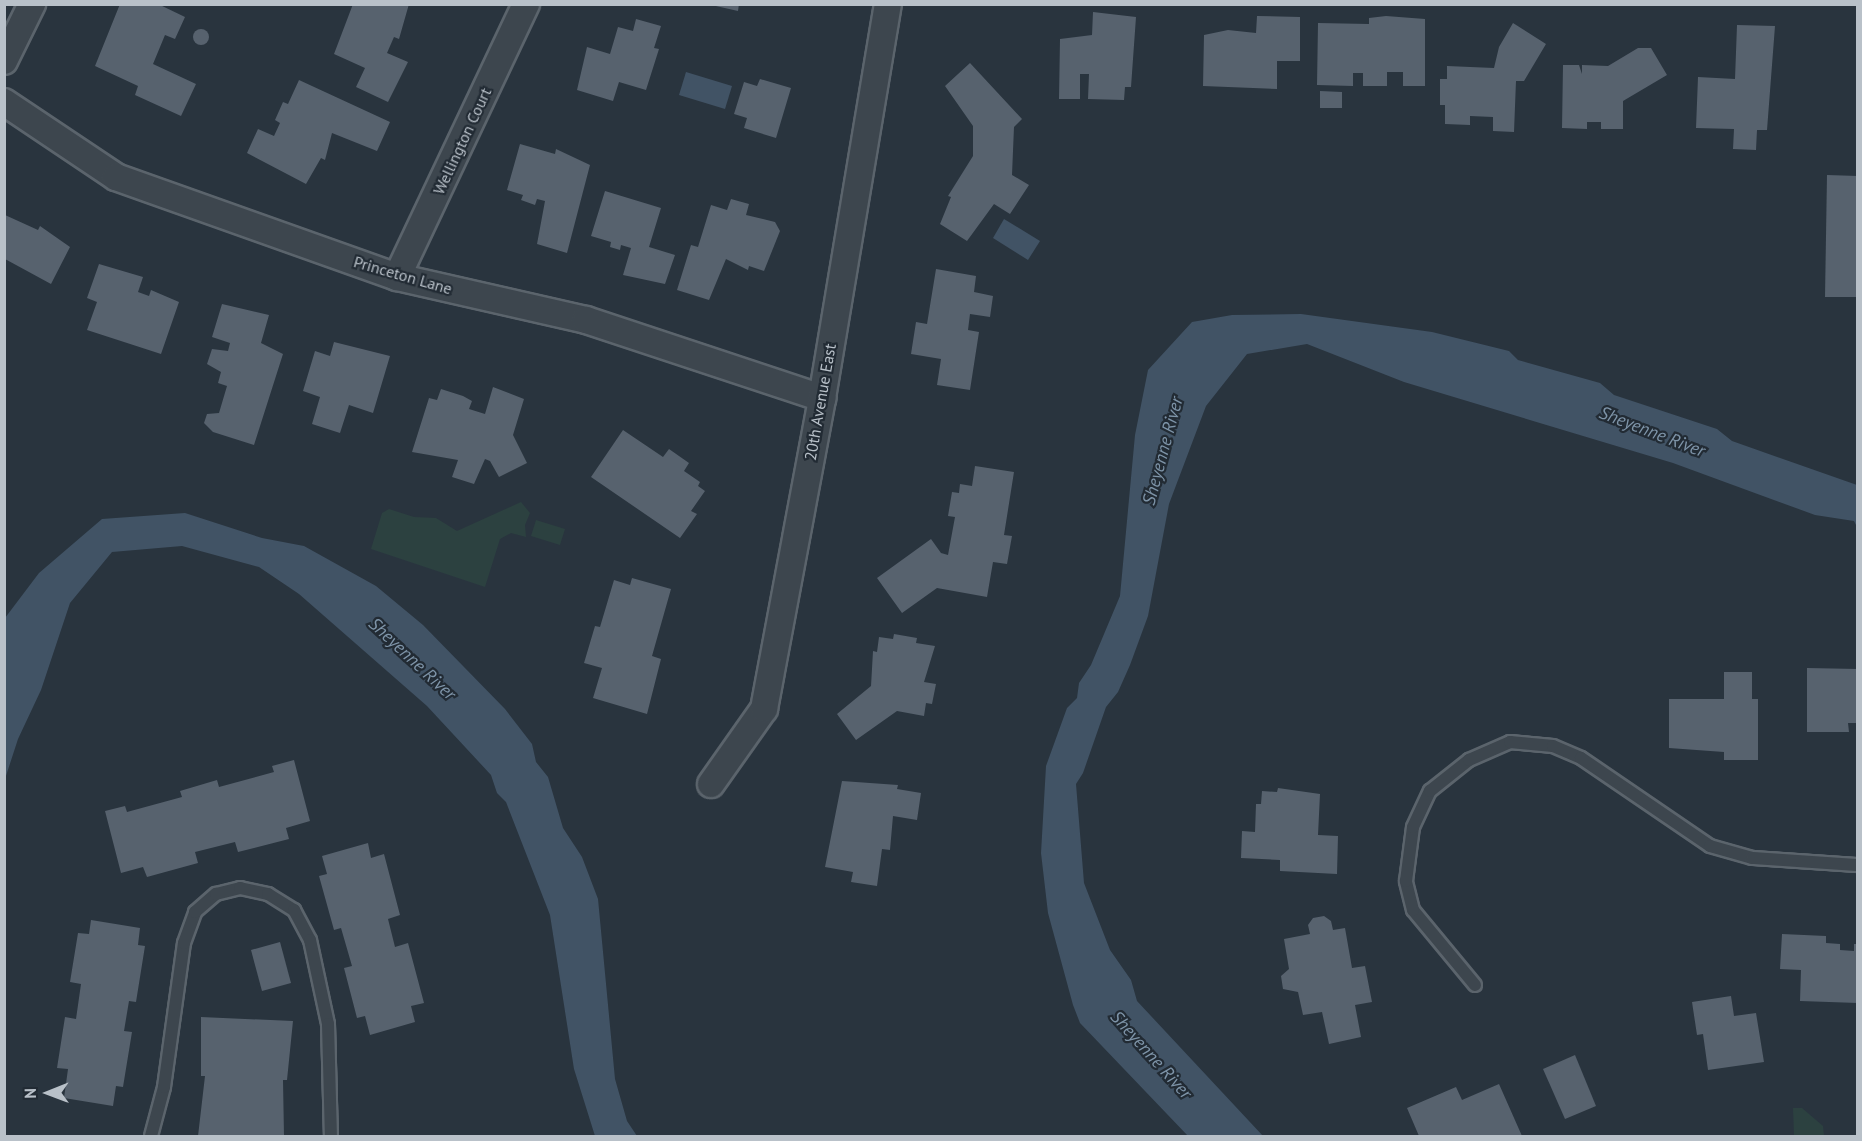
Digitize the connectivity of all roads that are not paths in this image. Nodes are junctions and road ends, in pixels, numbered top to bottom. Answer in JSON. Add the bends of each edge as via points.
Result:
{"nodes":[{"id":1,"x":32,"y":4,"type":"edge"},
{"id":2,"x":526,"y":4,"type":"edge"},
{"id":3,"x":888,"y":4,"type":"edge"},
{"id":4,"x":4,"y":61,"type":"edge"},
{"id":5,"x":4,"y":102,"type":"edge"},
{"id":6,"x":397,"y":277,"type":"junction"},
{"id":7,"x":822,"y":398,"type":"junction"},
{"id":8,"x":711,"y":784,"type":"dead end"},
{"id":9,"x":1857,"y":865,"type":"edge"},
{"id":10,"x":1475,"y":985,"type":"dead end"},
{"id":11,"x":151,"y":1137,"type":"edge"},
{"id":12,"x":331,"y":1137,"type":"edge"}],
"edges":[{"from":1,"to":4,"type":"street"},
{"from":2,"to":6,"type":"street","name":"Wellington Court"},
{"from":3,"to":7,"type":"street","name":"20th Avenue East"},
{"from":5,"to":6,"type":"street","name":"Princeton Lane","via":[[116,177]]},
{"from":6,"to":7,"type":"street","name":"Princeton Lane","via":[[586,320]]},
{"from":7,"to":8,"type":"street","name":"20th Avenue East","via":[[764,710]]},
{"from":9,"to":10,"type":"lane","via":[[1752,858],[1710,846],[1581,758],[1553,746],[1510,742],[1468,760],[1430,791],[1413,827],[1406,881],[1413,910]]},
{"from":11,"to":12,"type":"lane","via":[[164,1087],[184,943],[195,912],[216,894],[240,888],[268,894],[294,910],[310,940],[328,1024]]}]}
